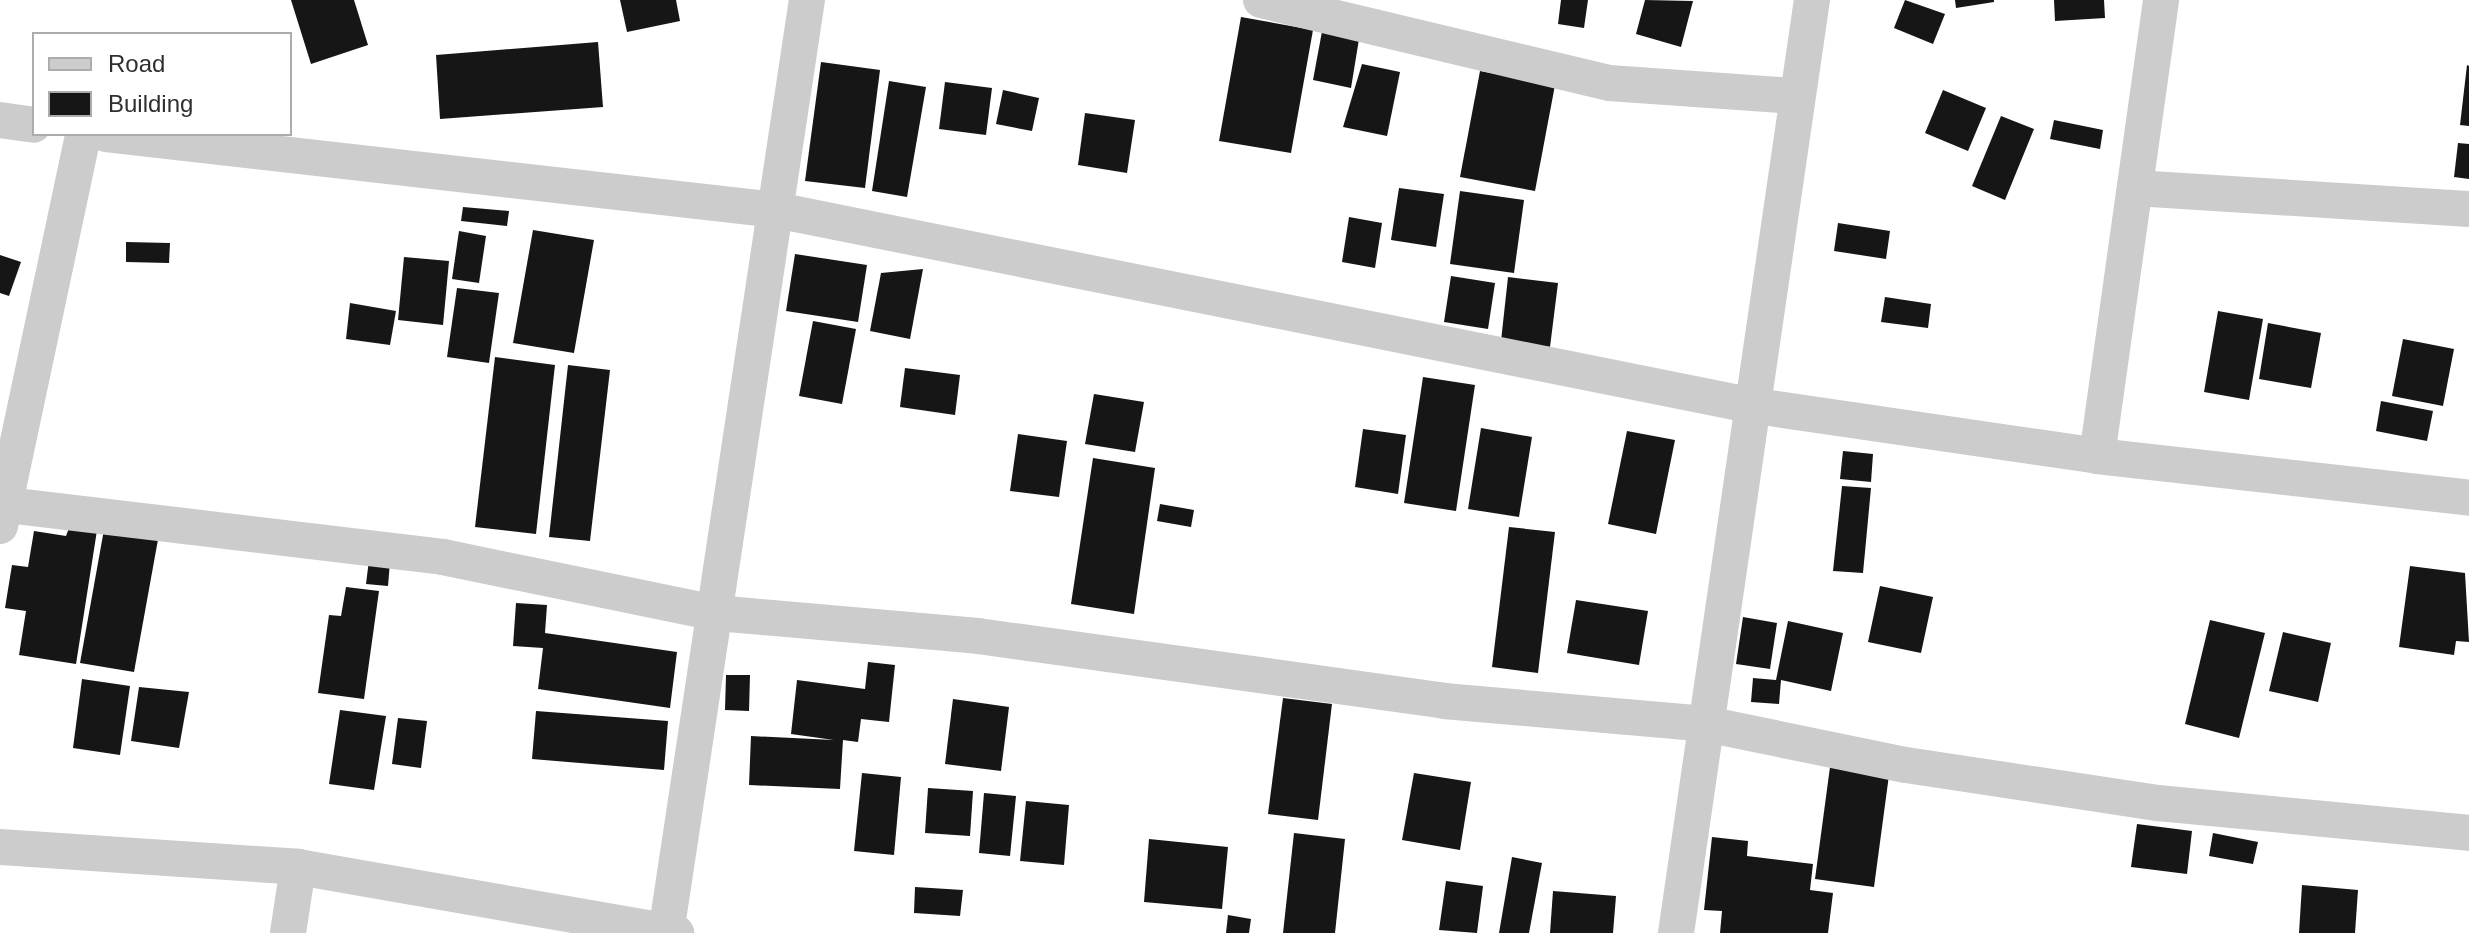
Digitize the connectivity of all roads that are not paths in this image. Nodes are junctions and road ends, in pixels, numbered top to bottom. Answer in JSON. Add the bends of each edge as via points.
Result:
{"nodes":[{"id":1,"x":807,"y":0,"type":"edge"},
{"id":2,"x":1261,"y":0,"type":"edge"},
{"id":3,"x":1812,"y":0,"type":"edge"},
{"id":4,"x":2161,"y":0,"type":"edge"},
{"id":5,"x":1797,"y":96,"type":"junction"},
{"id":6,"x":0,"y":120,"type":"edge"},
{"id":7,"x":32,"y":125,"type":"edge"},
{"id":8,"x":83,"y":136,"type":"edge"},
{"id":9,"x":124,"y":136,"type":"edge"},
{"id":10,"x":2135,"y":188,"type":"junction"},
{"id":11,"x":2469,"y":209,"type":"edge"},
{"id":12,"x":776,"y":210,"type":"junction"},
{"id":13,"x":1749,"y":405,"type":"junction"},
{"id":14,"x":2097,"y":456,"type":"junction"},
{"id":15,"x":2469,"y":498,"type":"edge"},
{"id":16,"x":2,"y":511,"type":"edge"},
{"id":17,"x":716,"y":613,"type":"junction"},
{"id":18,"x":1706,"y":724,"type":"junction"},
{"id":19,"x":2469,"y":833,"type":"edge"},
{"id":20,"x":0,"y":847,"type":"edge"},
{"id":21,"x":298,"y":867,"type":"junction"},
{"id":22,"x":666,"y":932,"type":"edge"},
{"id":23,"x":288,"y":933,"type":"edge"},
{"id":24,"x":676,"y":933,"type":"edge"},
{"id":25,"x":1676,"y":933,"type":"edge"}],
"edges":[{"from":1,"to":12,"type":"street"},
{"from":2,"to":5,"type":"street","via":[[1609,83]]},
{"from":3,"to":5,"type":"street"},
{"from":4,"to":10,"type":"street"},
{"from":5,"to":13,"type":"street"},
{"from":6,"to":7,"type":"street"},
{"from":8,"to":16,"type":"street"},
{"from":9,"to":12,"type":"street"},
{"from":10,"to":11,"type":"street"},
{"from":10,"to":14,"type":"street"},
{"from":12,"to":13,"type":"street"},
{"from":12,"to":17,"type":"street"},
{"from":13,"to":14,"type":"street"},
{"from":13,"to":18,"type":"street"},
{"from":14,"to":15,"type":"street"},
{"from":16,"to":17,"type":"street","via":[[443,557]]},
{"from":17,"to":18,"type":"street","via":[[978,636],[1444,701]]},
{"from":17,"to":22,"type":"street"},
{"from":18,"to":19,"type":"street","via":[[1906,765],[2158,803]]},
{"from":18,"to":25,"type":"street"},
{"from":20,"to":21,"type":"street"},
{"from":21,"to":22,"type":"street"},
{"from":21,"to":23,"type":"street"},
{"from":22,"to":24,"type":"street"}]}
